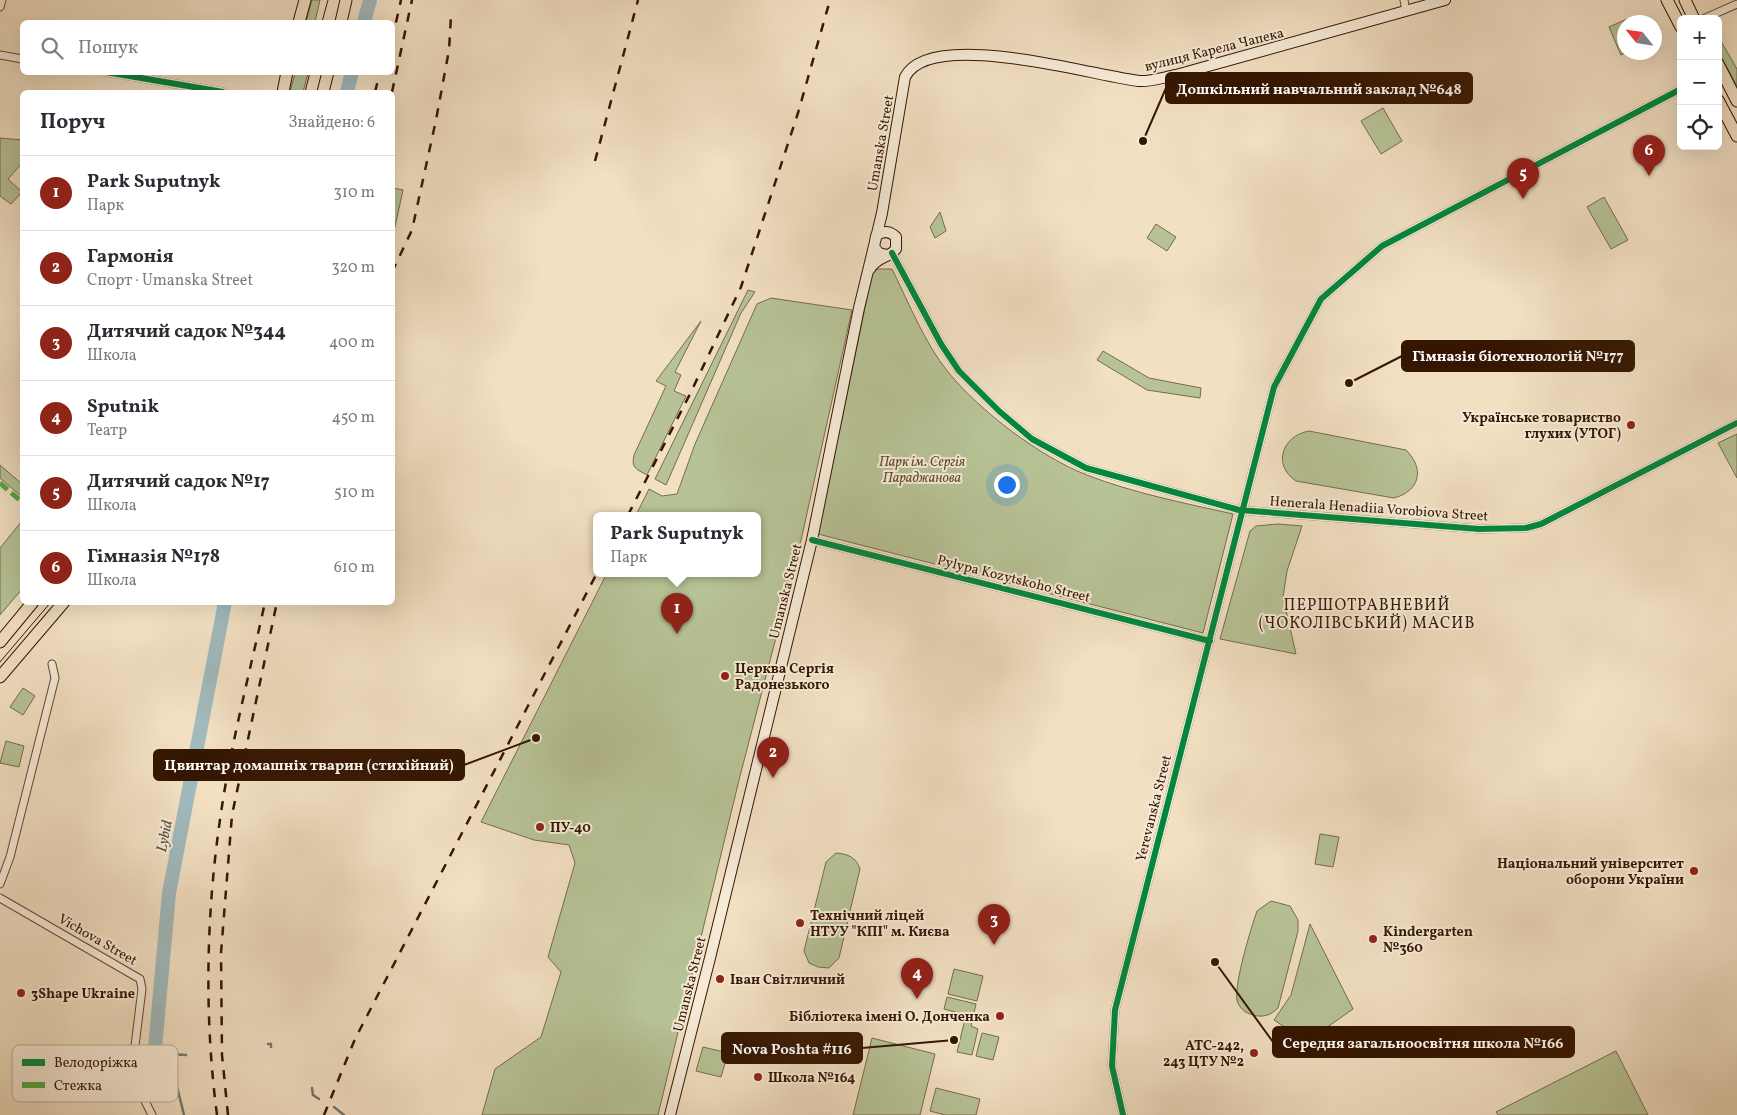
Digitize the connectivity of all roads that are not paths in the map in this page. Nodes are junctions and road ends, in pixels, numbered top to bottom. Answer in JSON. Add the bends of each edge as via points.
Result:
{"nodes":[{"id":1,"x":2,"y":0,"type":"edge"},
{"id":2,"x":305,"y":0,"type":"edge"},
{"id":3,"x":346,"y":0,"type":"edge"},
{"id":4,"x":1404,"y":0,"type":"edge"},
{"id":5,"x":1445,"y":0,"type":"edge"},
{"id":6,"x":1667,"y":0,"type":"edge"},
{"id":7,"x":1685,"y":0,"type":"edge"},
{"id":8,"x":1737,"y":4,"type":"edge"},
{"id":9,"x":0,"y":7,"type":"edge"},
{"id":10,"x":1406,"y":11,"type":"junction"},
{"id":11,"x":1692,"y":15,"type":"edge"},
{"id":12,"x":1712,"y":15,"type":"edge"},
{"id":13,"x":300,"y":20,"type":"edge"},
{"id":14,"x":341,"y":20,"type":"edge"},
{"id":15,"x":1677,"y":20,"type":"edge"},
{"id":16,"x":0,"y":55,"type":"edge"},
{"id":17,"x":20,"y":60,"type":"edge"},
{"id":18,"x":1722,"y":72,"type":"edge"},
{"id":19,"x":124,"y":75,"type":"edge"},
{"id":20,"x":287,"y":75,"type":"edge"},
{"id":21,"x":327,"y":75,"type":"edge"},
{"id":22,"x":905,"y":78,"type":"joint"},
{"id":23,"x":211,"y":90,"type":"edge"},
{"id":24,"x":284,"y":90,"type":"edge"},
{"id":25,"x":324,"y":90,"type":"edge"},
{"id":26,"x":1677,"y":91,"type":"edge"},
{"id":27,"x":1737,"y":101,"type":"edge"},
{"id":28,"x":1721,"y":105,"type":"edge"},
{"id":29,"x":1737,"y":136,"type":"edge"},
{"id":30,"x":882,"y":213,"type":"junction"},
{"id":31,"x":890,"y":232,"type":"junction"},
{"id":32,"x":875,"y":239,"type":"junction"},
{"id":33,"x":890,"y":254,"type":"junction"},
{"id":34,"x":867,"y":274,"type":"junction"},
{"id":35,"x":1737,"y":423,"type":"edge"},
{"id":36,"x":1244,"y":510,"type":"junction"},
{"id":37,"x":812,"y":540,"type":"junction"},
{"id":38,"x":31,"y":605,"type":"edge"},
{"id":39,"x":61,"y":605,"type":"edge"},
{"id":40,"x":1210,"y":641,"type":"junction"},
{"id":41,"x":0,"y":642,"type":"edge"},
{"id":42,"x":52,"y":664,"type":"dead end"},
{"id":43,"x":0,"y":677,"type":"edge"},
{"id":44,"x":0,"y":884,"type":"edge"},
{"id":45,"x":0,"y":898,"type":"edge"},
{"id":46,"x":135,"y":1045,"type":"edge"},
{"id":47,"x":146,"y":1102,"type":"edge"},
{"id":48,"x":152,"y":1115,"type":"edge"},
{"id":49,"x":670,"y":1115,"type":"edge"},
{"id":50,"x":1123,"y":1115,"type":"edge"}],
"edges":[{"from":1,"to":9,"type":"street"},
{"from":2,"to":13,"type":"main road"},
{"from":3,"to":14,"type":"main road"},
{"from":4,"to":10,"type":"street"},
{"from":5,"to":10,"type":"street","name":"вулиця Карела Чапека"},
{"from":6,"to":15,"type":"main road"},
{"from":7,"to":11,"type":"main road"},
{"from":8,"to":12,"type":"street"},
{"from":10,"to":22,"type":"street","name":"вулиця Карела Чапека","via":[[1141,82],[996,56],[933,58],[909,69]]},
{"from":16,"to":17,"type":"street"},
{"from":18,"to":27,"type":"main road"},
{"from":19,"to":23,"type":"street"},
{"from":20,"to":24,"type":"main road"},
{"from":21,"to":25,"type":"main road"},
{"from":22,"to":30,"type":"street","name":"Umanska Street"},
{"from":26,"to":36,"type":"street","name":"Yerevanska Street","via":[[1402,234],[1382,246],[1332,287],[1320,299],[1277,378]]},
{"from":28,"to":29,"type":"main road"},
{"from":30,"to":31,"type":"street"},
{"from":30,"to":32,"type":"street","name":"Umanska Street"},
{"from":31,"to":32,"type":"street","via":[[883,232]]},
{"from":31,"to":33,"type":"street","via":[[897,241],[896,249]]},
{"from":32,"to":33,"type":"street","via":[[876,250]]},
{"from":32,"to":34,"type":"street","name":"Umanska Street"},
{"from":33,"to":34,"type":"street","via":[[872,264]]},
{"from":33,"to":36,"type":"street","name":"Henerala Henadiia Vorobiova Street","via":[[959,371],[1032,439],[1086,468]]},
{"from":34,"to":37,"type":"street","name":"Umanska Street"},
{"from":35,"to":36,"type":"street","name":"Henerala Henadiia Vorobiova Street","via":[[1549,520],[1526,528],[1479,529]]},
{"from":36,"to":40,"type":"street","name":"Yerevanska Street"},
{"from":37,"to":40,"type":"street","name":"Pylypa Kozytskoho Street"},
{"from":37,"to":49,"type":"street","name":"Umanska Street"},
{"from":38,"to":41,"type":"main road"},
{"from":39,"to":43,"type":"main road"},
{"from":40,"to":50,"type":"street","name":"Yerevanska Street","via":[[1115,1010],[1112,1066]]},
{"from":42,"to":44,"type":"street","via":[[54,682],[10,857]]},
{"from":45,"to":46,"type":"street","name":"Vichova Street","via":[[140,979],[142,989]]},
{"from":47,"to":48,"type":"street","name":"Vichova Street"}]}
